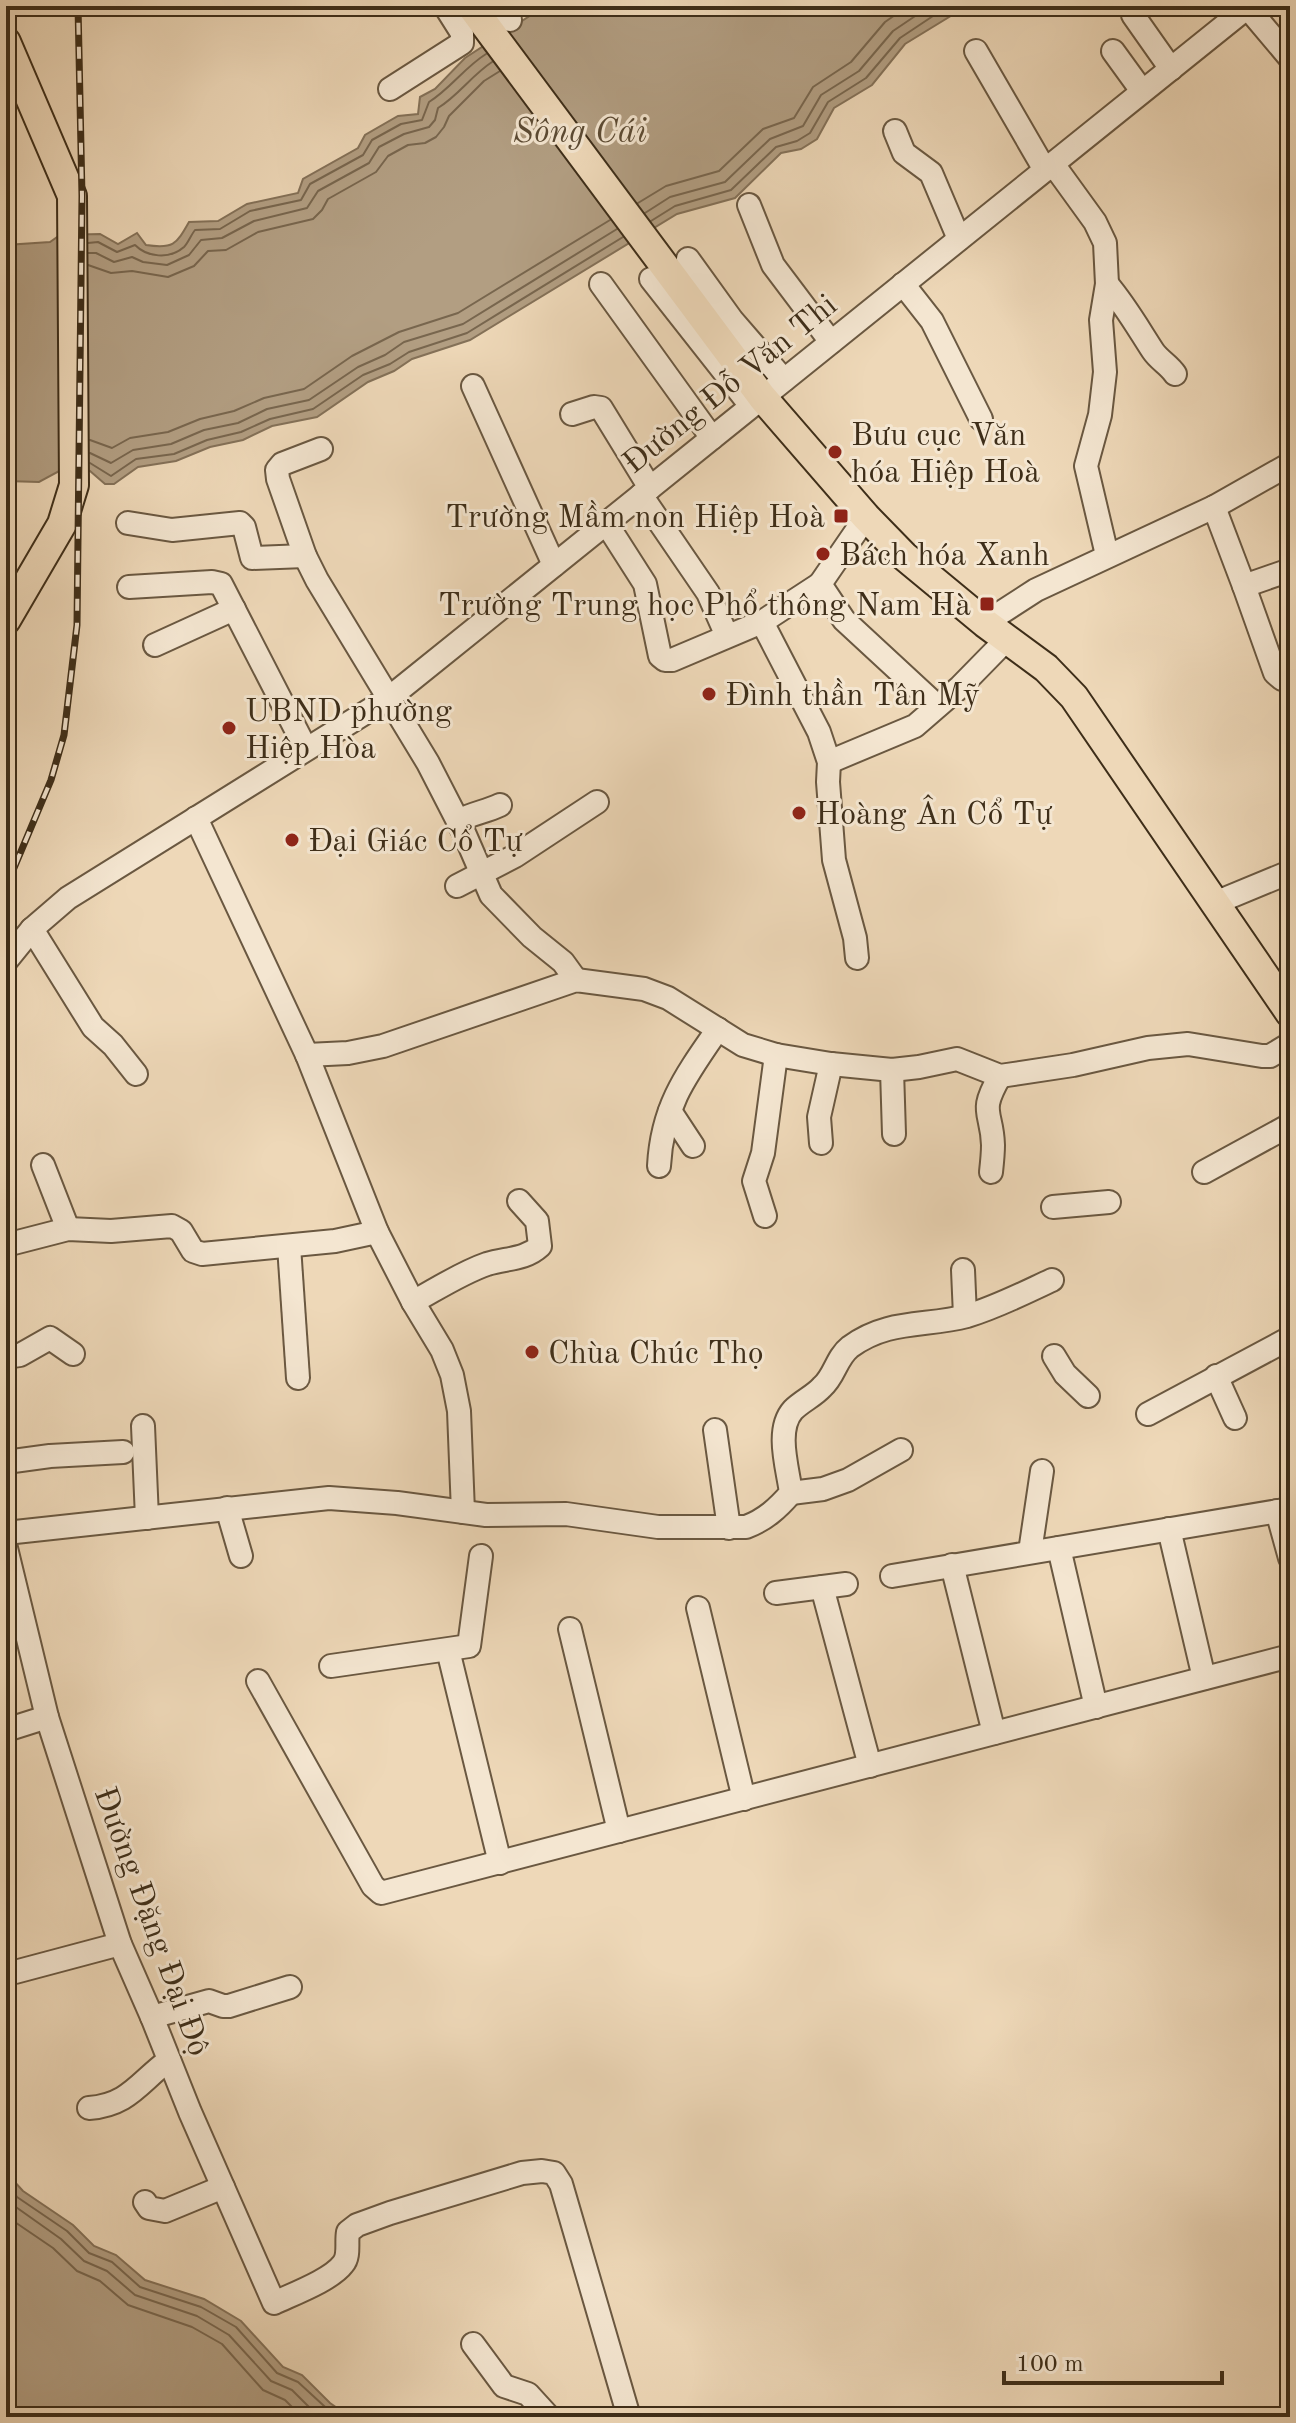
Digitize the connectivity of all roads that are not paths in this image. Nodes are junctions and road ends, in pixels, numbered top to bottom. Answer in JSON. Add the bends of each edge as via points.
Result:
{"nodes":[{"id":1,"x":445,"y":6,"type":"edge"},
{"id":2,"x":471,"y":6,"type":"edge"},
{"id":3,"x":1248,"y":6,"type":"edge"},
{"id":4,"x":1133,"y":15,"type":"dead end"},
{"id":5,"x":6,"y":42,"type":"edge"},
{"id":6,"x":976,"y":51,"type":"dead end"},
{"id":7,"x":1113,"y":51,"type":"dead end"},
{"id":8,"x":1290,"y":58,"type":"edge"},
{"id":9,"x":1171,"y":69,"type":"junction"},
{"id":10,"x":390,"y":89,"type":"dead end"},
{"id":11,"x":1142,"y":91,"type":"junction"},
{"id":12,"x":895,"y":131,"type":"dead end"},
{"id":13,"x":1049,"y":167,"type":"junction"},
{"id":14,"x":749,"y":205,"type":"dead end"},
{"id":15,"x":959,"y":239,"type":"junction"},
{"id":16,"x":688,"y":259,"type":"dead end"},
{"id":17,"x":651,"y":279,"type":"dead end"},
{"id":18,"x":601,"y":284,"type":"dead end"},
{"id":19,"x":903,"y":284,"type":"junction"},
{"id":20,"x":1107,"y":284,"type":"junction"},
{"id":21,"x":831,"y":342,"type":"junction"},
{"id":22,"x":1175,"y":374,"type":"dead end"},
{"id":23,"x":473,"y":386,"type":"dead end"},
{"id":24,"x":766,"y":394,"type":"junction"},
{"id":25,"x":572,"y":414,"type":"dead end"},
{"id":26,"x":981,"y":419,"type":"dead end"},
{"id":27,"x":712,"y":438,"type":"junction"},
{"id":28,"x":321,"y":449,"type":"dead end"},
{"id":29,"x":1290,"y":464,"type":"edge"},
{"id":30,"x":645,"y":491,"type":"junction"},
{"id":31,"x":1214,"y":507,"type":"junction"},
{"id":32,"x":866,"y":517,"type":"junction"},
{"id":33,"x":128,"y":523,"type":"dead end"},
{"id":34,"x":606,"y":523,"type":"junction"},
{"id":35,"x":1107,"y":555,"type":"junction"},
{"id":36,"x":305,"y":556,"type":"junction"},
{"id":37,"x":554,"y":565,"type":"junction"},
{"id":38,"x":1290,"y":570,"type":"edge"},
{"id":39,"x":820,"y":584,"type":"junction"},
{"id":40,"x":1244,"y":586,"type":"junction"},
{"id":41,"x":129,"y":587,"type":"dead end"},
{"id":42,"x":234,"y":609,"type":"junction"},
{"id":43,"x":6,"y":620,"type":"edge"},
{"id":44,"x":762,"y":622,"type":"junction"},
{"id":45,"x":996,"y":631,"type":"junction"},
{"id":46,"x":727,"y":636,"type":"junction"},
{"id":47,"x":155,"y":645,"type":"dead end"},
{"id":48,"x":1290,"y":680,"type":"edge"},
{"id":49,"x":389,"y":698,"type":"junction"},
{"id":50,"x":937,"y":706,"type":"junction"},
{"id":51,"x":306,"y":749,"type":"junction"},
{"id":52,"x":829,"y":762,"type":"junction"},
{"id":53,"x":597,"y":802,"type":"dead end"},
{"id":54,"x":500,"y":805,"type":"dead end"},
{"id":55,"x":196,"y":818,"type":"junction"},
{"id":56,"x":458,"y":821,"type":"junction"},
{"id":57,"x":1290,"y":872,"type":"edge"},
{"id":58,"x":481,"y":875,"type":"junction"},
{"id":59,"x":457,"y":886,"type":"dead end"},
{"id":60,"x":1215,"y":903,"type":"junction"},
{"id":61,"x":32,"y":929,"type":"junction"},
{"id":62,"x":857,"y":958,"type":"dead end"},
{"id":63,"x":6,"y":961,"type":"edge"},
{"id":64,"x":576,"y":980,"type":"junction"},
{"id":65,"x":1290,"y":1013,"type":"edge"},
{"id":66,"x":718,"y":1029,"type":"junction"},
{"id":67,"x":1290,"y":1044,"type":"edge"},
{"id":68,"x":307,"y":1055,"type":"junction"},
{"id":69,"x":776,"y":1055,"type":"junction"},
{"id":70,"x":831,"y":1064,"type":"junction"},
{"id":71,"x":892,"y":1070,"type":"junction"},
{"id":72,"x":136,"y":1074,"type":"dead end"},
{"id":73,"x":1000,"y":1076,"type":"junction"},
{"id":74,"x":670,"y":1111,"type":"junction"},
{"id":75,"x":1290,"y":1125,"type":"edge"},
{"id":76,"x":894,"y":1134,"type":"dead end"},
{"id":77,"x":821,"y":1143,"type":"dead end"},
{"id":78,"x":693,"y":1146,"type":"dead end"},
{"id":79,"x":43,"y":1165,"type":"dead end"},
{"id":80,"x":659,"y":1166,"type":"dead end"},
{"id":81,"x":991,"y":1172,"type":"dead end"},
{"id":82,"x":1204,"y":1172,"type":"dead end"},
{"id":83,"x":519,"y":1201,"type":"dead end"},
{"id":84,"x":1109,"y":1202,"type":"dead end"},
{"id":85,"x":1053,"y":1207,"type":"dead end"},
{"id":86,"x":765,"y":1216,"type":"dead end"},
{"id":87,"x":68,"y":1229,"type":"junction"},
{"id":88,"x":377,"y":1232,"type":"junction"},
{"id":89,"x":6,"y":1245,"type":"edge"},
{"id":90,"x":289,"y":1246,"type":"junction"},
{"id":91,"x":963,"y":1270,"type":"dead end"},
{"id":92,"x":1052,"y":1280,"type":"dead end"},
{"id":93,"x":413,"y":1302,"type":"junction"},
{"id":94,"x":965,"y":1316,"type":"junction"},
{"id":95,"x":1290,"y":1338,"type":"edge"},
{"id":96,"x":73,"y":1354,"type":"dead end"},
{"id":97,"x":1054,"y":1356,"type":"dead end"},
{"id":98,"x":6,"y":1357,"type":"edge"},
{"id":99,"x":1216,"y":1376,"type":"junction"},
{"id":100,"x":298,"y":1378,"type":"dead end"},
{"id":101,"x":1088,"y":1396,"type":"dead end"},
{"id":102,"x":1148,"y":1414,"type":"dead end"},
{"id":103,"x":1235,"y":1418,"type":"dead end"},
{"id":104,"x":143,"y":1426,"type":"dead end"},
{"id":105,"x":715,"y":1430,"type":"dead end"},
{"id":106,"x":901,"y":1450,"type":"dead end"},
{"id":107,"x":123,"y":1452,"type":"dead end"},
{"id":108,"x":6,"y":1462,"type":"edge"},
{"id":109,"x":1042,"y":1471,"type":"dead end"},
{"id":110,"x":791,"y":1493,"type":"junction"},
{"id":111,"x":227,"y":1508,"type":"junction"},
{"id":112,"x":1283,"y":1510,"type":"edge"},
{"id":113,"x":463,"y":1512,"type":"junction"},
{"id":114,"x":147,"y":1518,"type":"junction"},
{"id":115,"x":729,"y":1528,"type":"junction"},
{"id":116,"x":1169,"y":1529,"type":"junction"},
{"id":117,"x":6,"y":1533,"type":"edge"},
{"id":118,"x":6,"y":1548,"type":"edge"},
{"id":119,"x":1059,"y":1548,"type":"junction"},
{"id":120,"x":1030,"y":1552,"type":"junction"},
{"id":121,"x":241,"y":1556,"type":"dead end"},
{"id":122,"x":481,"y":1556,"type":"dead end"},
{"id":123,"x":1290,"y":1558,"type":"edge"},
{"id":124,"x":952,"y":1565,"type":"junction"},
{"id":125,"x":892,"y":1576,"type":"dead end"},
{"id":126,"x":846,"y":1584,"type":"dead end"},
{"id":127,"x":11,"y":1585,"type":"edge"},
{"id":128,"x":822,"y":1587,"type":"junction"},
{"id":129,"x":776,"y":1593,"type":"dead end"},
{"id":130,"x":698,"y":1608,"type":"dead end"},
{"id":131,"x":570,"y":1629,"type":"dead end"},
{"id":132,"x":448,"y":1650,"type":"junction"},
{"id":133,"x":1290,"y":1656,"type":"edge"},
{"id":134,"x":331,"y":1666,"type":"dead end"},
{"id":135,"x":1204,"y":1678,"type":"junction"},
{"id":136,"x":258,"y":1681,"type":"dead end"},
{"id":137,"x":1096,"y":1707,"type":"junction"},
{"id":138,"x":47,"y":1717,"type":"junction"},
{"id":139,"x":6,"y":1730,"type":"edge"},
{"id":140,"x":994,"y":1733,"type":"junction"},
{"id":141,"x":870,"y":1766,"type":"junction"},
{"id":142,"x":744,"y":1799,"type":"junction"},
{"id":143,"x":619,"y":1831,"type":"junction"},
{"id":144,"x":500,"y":1863,"type":"junction"},
{"id":145,"x":120,"y":1944,"type":"junction"},
{"id":146,"x":15,"y":1972,"type":"dead end"},
{"id":147,"x":290,"y":1987,"type":"dead end"},
{"id":148,"x":152,"y":2017,"type":"junction"},
{"id":149,"x":169,"y":2060,"type":"junction"},
{"id":150,"x":89,"y":2108,"type":"dead end"},
{"id":151,"x":223,"y":2187,"type":"junction"},
{"id":152,"x":145,"y":2202,"type":"dead end"},
{"id":153,"x":473,"y":2344,"type":"dead end"},
{"id":154,"x":549,"y":2417,"type":"edge"},
{"id":155,"x":629,"y":2417,"type":"edge"}],
"edges":[{"from":1,"to":10,"type":"street","via":[[462,33],[462,43]]},
{"from":2,"to":24,"type":"main road","via":[[717,337]]},
{"from":3,"to":8,"type":"street"},
{"from":3,"to":9,"type":"street","name":"Đường Đỗ Văn Thi"},
{"from":4,"to":9,"type":"street"},
{"from":5,"to":43,"type":"main road","via":[[72,196],[74,485],[62,524]]},
{"from":6,"to":13,"type":"street"},
{"from":7,"to":11,"type":"street"},
{"from":9,"to":11,"type":"street","name":"Đường Đỗ Văn Thi"},
{"from":11,"to":13,"type":"street","name":"Đường Đỗ Văn Thi"},
{"from":12,"to":15,"type":"street","via":[[904,153],[931,173]]},
{"from":13,"to":15,"type":"street","name":"Đường Đỗ Văn Thi"},
{"from":13,"to":20,"type":"street","via":[[1101,231]]},
{"from":14,"to":21,"type":"street","via":[[773,265]]},
{"from":15,"to":19,"type":"street","name":"Đường Đỗ Văn Thi"},
{"from":16,"to":24,"type":"street","via":[[732,320]]},
{"from":17,"to":24,"type":"street"},
{"from":18,"to":27,"type":"street"},
{"from":19,"to":21,"type":"street","name":"Đường Đỗ Văn Thi"},
{"from":19,"to":26,"type":"street","via":[[932,321]]},
{"from":20,"to":22,"type":"street"},
{"from":20,"to":35,"type":"street","via":[[1101,320],[1105,372],[1086,466]]},
{"from":21,"to":24,"type":"street","name":"Đường Đỗ Văn Thi"},
{"from":23,"to":37,"type":"street"},
{"from":24,"to":27,"type":"street","name":"Đường Đỗ Văn Thi"},
{"from":24,"to":32,"type":"main road"},
{"from":25,"to":30,"type":"street","via":[[601,408]]},
{"from":27,"to":30,"type":"street","name":"Đường Đỗ Văn Thi"},
{"from":28,"to":36,"type":"street","via":[[277,470]]},
{"from":29,"to":31,"type":"street"},
{"from":30,"to":34,"type":"street","name":"Đường Đỗ Văn Thi"},
{"from":30,"to":46,"type":"street","via":[[708,593]]},
{"from":31,"to":35,"type":"street"},
{"from":31,"to":40,"type":"street"},
{"from":32,"to":39,"type":"street"},
{"from":32,"to":45,"type":"main road","via":[[904,556]]},
{"from":33,"to":36,"type":"street","via":[[172,530],[240,523],[252,558]]},
{"from":34,"to":37,"type":"street","name":"Đường Đỗ Văn Thi"},
{"from":34,"to":46,"type":"street","via":[[645,584],[660,656],[672,660]]},
{"from":35,"to":45,"type":"street","via":[[1036,590]]},
{"from":36,"to":49,"type":"street"},
{"from":37,"to":49,"type":"street","name":"Đường Đỗ Văn Thi"},
{"from":38,"to":40,"type":"street"},
{"from":39,"to":44,"type":"street"},
{"from":39,"to":50,"type":"street","via":[[844,620]]},
{"from":40,"to":48,"type":"street","via":[[1275,673]]},
{"from":41,"to":42,"type":"street","via":[[217,582]]},
{"from":42,"to":47,"type":"street"},
{"from":42,"to":51,"type":"street"},
{"from":44,"to":46,"type":"street"},
{"from":44,"to":52,"type":"street"},
{"from":45,"to":50,"type":"street"},
{"from":45,"to":60,"type":"main road","via":[[1046,668],[1074,697]]},
{"from":49,"to":51,"type":"street","name":"Đường Đỗ Văn Thi"},
{"from":49,"to":56,"type":"street"},
{"from":50,"to":52,"type":"street","via":[[900,734]]},
{"from":51,"to":55,"type":"street","name":"Đường Đỗ Văn Thi"},
{"from":52,"to":62,"type":"street","via":[[834,860]]},
{"from":53,"to":58,"type":"street"},
{"from":54,"to":56,"type":"street"},
{"from":55,"to":61,"type":"street","name":"Đường Đỗ Văn Thi","via":[[68,898]]},
{"from":55,"to":68,"type":"street"},
{"from":56,"to":58,"type":"street"},
{"from":57,"to":60,"type":"street"},
{"from":58,"to":59,"type":"street"},
{"from":58,"to":64,"type":"street","via":[[500,906]]},
{"from":60,"to":65,"type":"main road"},
{"from":61,"to":63,"type":"street","name":"Đường Đỗ Văn Thi"},
{"from":61,"to":72,"type":"street","via":[[93,1027]]},
{"from":64,"to":66,"type":"street","via":[[644,989]]},
{"from":64,"to":68,"type":"street","via":[[383,1046]]},
{"from":66,"to":69,"type":"street","via":[[743,1045]]},
{"from":66,"to":74,"type":"street","via":[[682,1081]]},
{"from":67,"to":73,"type":"street","via":[[1270,1056],[1188,1044],[1148,1048]]},
{"from":68,"to":88,"type":"street"},
{"from":69,"to":70,"type":"street"},
{"from":69,"to":86,"type":"street","via":[[763,1153],[754,1181]]},
{"from":70,"to":71,"type":"street"},
{"from":70,"to":77,"type":"street","via":[[819,1117]]},
{"from":71,"to":73,"type":"street","via":[[957,1059]]},
{"from":71,"to":76,"type":"street"},
{"from":73,"to":81,"type":"street","via":[[986,1110],[993,1143]]},
{"from":74,"to":78,"type":"street"},
{"from":74,"to":80,"type":"street"},
{"from":75,"to":82,"type":"street"},
{"from":79,"to":87,"type":"street"},
{"from":83,"to":93,"type":"street","via":[[537,1221],[540,1246],[534,1252],[488,1264]]},
{"from":84,"to":85,"type":"street"},
{"from":87,"to":89,"type":"street"},
{"from":87,"to":90,"type":"street","via":[[172,1226],[198,1253]]},
{"from":88,"to":90,"type":"street"},
{"from":88,"to":93,"type":"street"},
{"from":90,"to":100,"type":"street"},
{"from":91,"to":94,"type":"street"},
{"from":92,"to":94,"type":"street"},
{"from":93,"to":113,"type":"street","via":[[452,1375],[459,1411]]},
{"from":94,"to":110,"type":"street","via":[[888,1327],[845,1351],[823,1387],[786,1421]]},
{"from":95,"to":99,"type":"street"},
{"from":96,"to":98,"type":"street","via":[[50,1338]]},
{"from":97,"to":101,"type":"street"},
{"from":99,"to":102,"type":"street"},
{"from":99,"to":103,"type":"street"},
{"from":104,"to":114,"type":"street"},
{"from":105,"to":115,"type":"street"},
{"from":106,"to":110,"type":"street","via":[[848,1480]]},
{"from":107,"to":108,"type":"street"},
{"from":109,"to":120,"type":"street"},
{"from":110,"to":115,"type":"street","via":[[758,1523]]},
{"from":111,"to":113,"type":"street","via":[[329,1498]]},
{"from":111,"to":114,"type":"street"},
{"from":111,"to":121,"type":"street"},
{"from":112,"to":116,"type":"street"},
{"from":112,"to":123,"type":"street"},
{"from":113,"to":115,"type":"street","via":[[566,1514],[658,1527]]},
{"from":114,"to":117,"type":"street"},
{"from":116,"to":119,"type":"street"},
{"from":116,"to":135,"type":"street"},
{"from":118,"to":127,"type":"street","name":"Đường Đặng Đại Độ"},
{"from":119,"to":120,"type":"street"},
{"from":119,"to":137,"type":"street"},
{"from":120,"to":124,"type":"street"},
{"from":122,"to":132,"type":"street","via":[[469,1646]]},
{"from":124,"to":125,"type":"street"},
{"from":124,"to":140,"type":"street"},
{"from":126,"to":128,"type":"street"},
{"from":127,"to":138,"type":"street","name":"Đường Đặng Đại Độ"},
{"from":128,"to":129,"type":"street"},
{"from":128,"to":141,"type":"street"},
{"from":130,"to":142,"type":"street"},
{"from":131,"to":143,"type":"street"},
{"from":132,"to":134,"type":"street"},
{"from":132,"to":144,"type":"street"},
{"from":133,"to":135,"type":"street"},
{"from":135,"to":137,"type":"street"},
{"from":136,"to":144,"type":"street","via":[[381,1893]]},
{"from":137,"to":140,"type":"street"},
{"from":138,"to":139,"type":"street"},
{"from":138,"to":145,"type":"street","name":"Đường Đặng Đại Độ"},
{"from":140,"to":141,"type":"street"},
{"from":141,"to":142,"type":"street"},
{"from":142,"to":143,"type":"street"},
{"from":143,"to":144,"type":"street"},
{"from":145,"to":146,"type":"street"},
{"from":145,"to":148,"type":"street","name":"Đường Đặng Đại Độ"},
{"from":147,"to":148,"type":"street","via":[[229,2006],[209,2001]]},
{"from":148,"to":149,"type":"street","name":"Đường Đặng Đại Độ"},
{"from":149,"to":150,"type":"street","via":[[124,2100]]},
{"from":149,"to":151,"type":"street","name":"Đường Đặng Đại Độ"},
{"from":151,"to":152,"type":"street","via":[[165,2211]]},
{"from":151,"to":155,"type":"street","name":"Đường Đặng Đại Độ","via":[[274,2303],[343,2265],[348,2232],[357,2225],[522,2173],[554,2173]]},
{"from":153,"to":154,"type":"street","via":[[504,2386],[528,2394]]}]}
